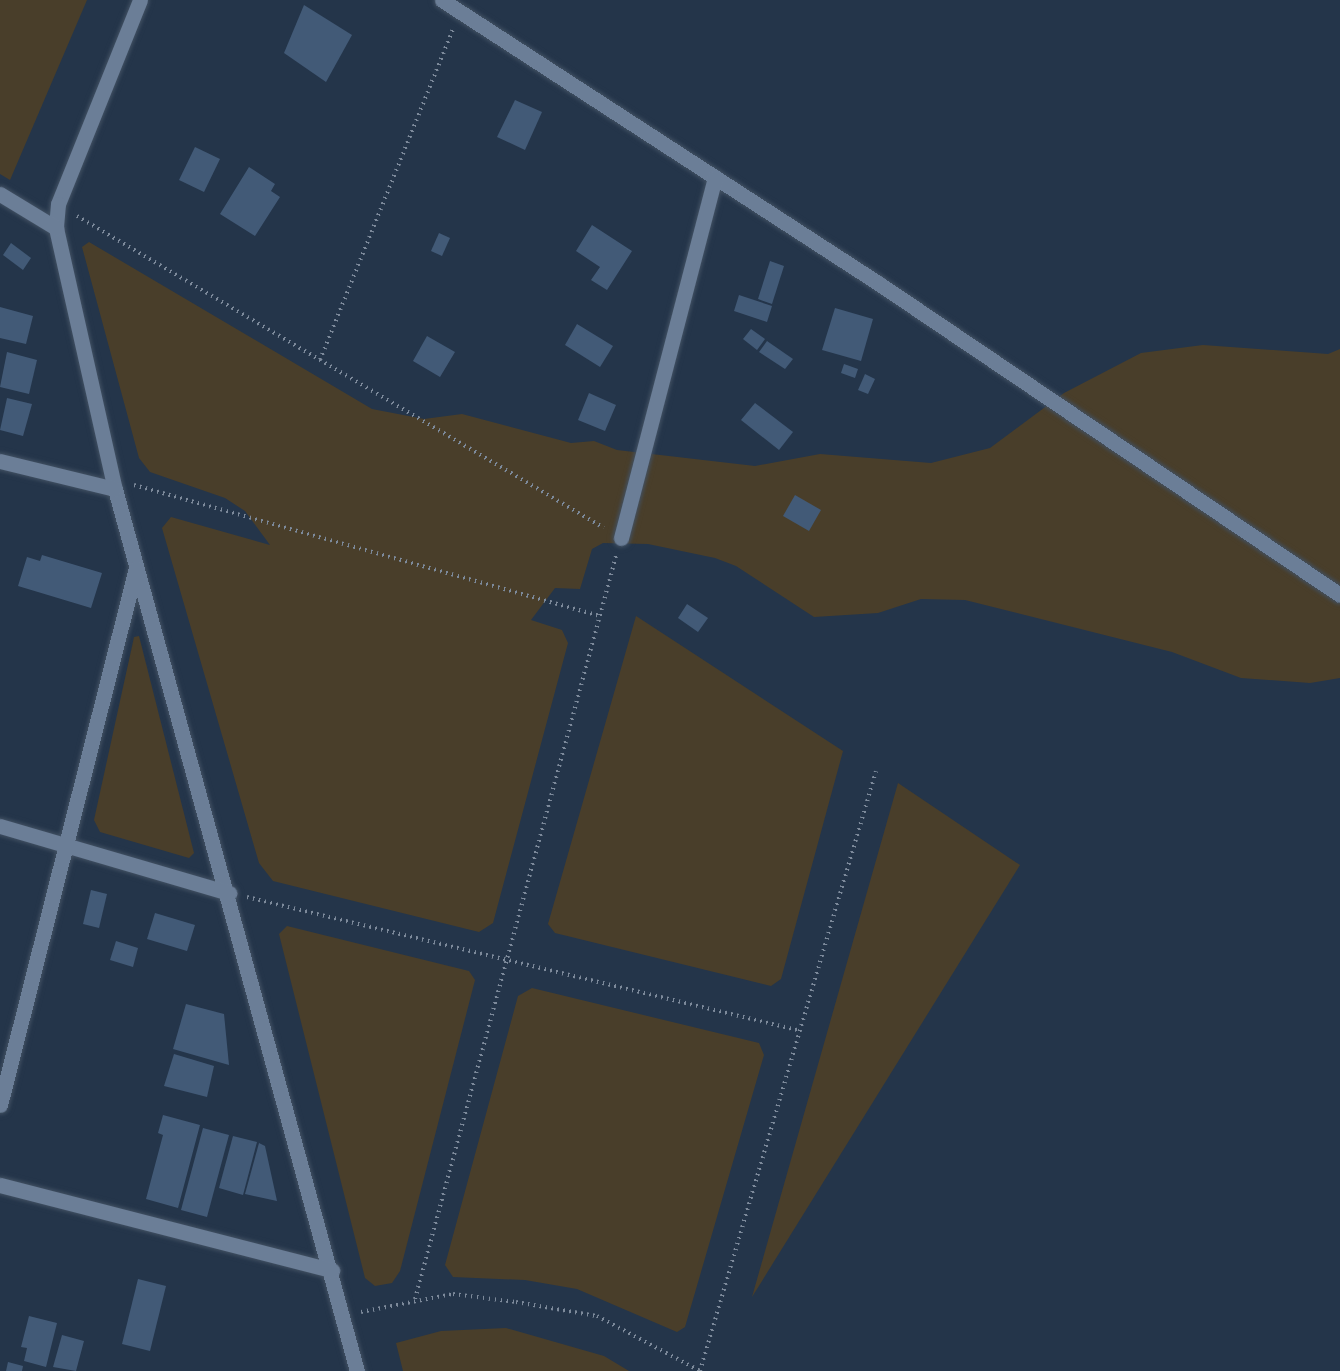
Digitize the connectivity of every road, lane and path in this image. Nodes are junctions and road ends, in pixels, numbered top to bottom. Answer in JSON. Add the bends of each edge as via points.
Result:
{"nodes":[{"id":1,"x":140,"y":0,"type":"edge"},
{"id":2,"x":442,"y":0,"type":"edge"},
{"id":3,"x":460,"y":12,"type":"junction"},
{"id":4,"x":715,"y":177,"type":"junction"},
{"id":5,"x":0,"y":194,"type":"edge"},
{"id":6,"x":58,"y":204,"type":"junction"},
{"id":7,"x":56,"y":228,"type":"junction"},
{"id":8,"x":320,"y":360,"type":"junction"},
{"id":9,"x":0,"y":461,"type":"edge"},
{"id":10,"x":114,"y":484,"type":"junction"},
{"id":11,"x":621,"y":538,"type":"junction"},
{"id":12,"x":136,"y":568,"type":"junction"},
{"id":13,"x":1340,"y":595,"type":"edge"},
{"id":14,"x":602,"y":616,"type":"junction"},
{"id":15,"x":876,"y":771,"type":"dead end"},
{"id":16,"x":0,"y":826,"type":"edge"},
{"id":17,"x":66,"y":846,"type":"junction"},
{"id":18,"x":229,"y":893,"type":"junction"},
{"id":19,"x":508,"y":960,"type":"junction"},
{"id":20,"x":797,"y":1030,"type":"junction"},
{"id":21,"x":0,"y":1105,"type":"edge"},
{"id":22,"x":0,"y":1185,"type":"edge"},
{"id":23,"x":332,"y":1270,"type":"junction"},
{"id":24,"x":415,"y":1299,"type":"junction"},
{"id":25,"x":345,"y":1316,"type":"junction"},
{"id":26,"x":357,"y":1371,"type":"edge"},
{"id":27,"x":700,"y":1371,"type":"edge"}],
"edges":[{"from":1,"to":6,"type":"street"},
{"from":2,"to":3,"type":"street"},
{"from":3,"to":4,"type":"street"},
{"from":3,"to":8,"type":"path"},
{"from":4,"to":11,"type":"street"},
{"from":4,"to":13,"type":"street"},
{"from":5,"to":7,"type":"street"},
{"from":6,"to":7,"type":"street"},
{"from":6,"to":8,"type":"path"},
{"from":7,"to":10,"type":"street"},
{"from":8,"to":11,"type":"path"},
{"from":9,"to":10,"type":"street"},
{"from":10,"to":12,"type":"street"},
{"from":10,"to":14,"type":"path"},
{"from":11,"to":14,"type":"path"},
{"from":12,"to":17,"type":"street"},
{"from":12,"to":18,"type":"street"},
{"from":14,"to":19,"type":"path"},
{"from":15,"to":20,"type":"path"},
{"from":16,"to":17,"type":"street"},
{"from":17,"to":18,"type":"street"},
{"from":17,"to":21,"type":"street"},
{"from":18,"to":19,"type":"path"},
{"from":18,"to":23,"type":"street"},
{"from":19,"to":20,"type":"path"},
{"from":19,"to":24,"type":"path"},
{"from":20,"to":27,"type":"path"},
{"from":22,"to":23,"type":"street"},
{"from":23,"to":25,"type":"street"},
{"from":24,"to":25,"type":"path"},
{"from":24,"to":27,"type":"path","via":[[453,1294],[597,1316]]},
{"from":25,"to":26,"type":"street"}]}
